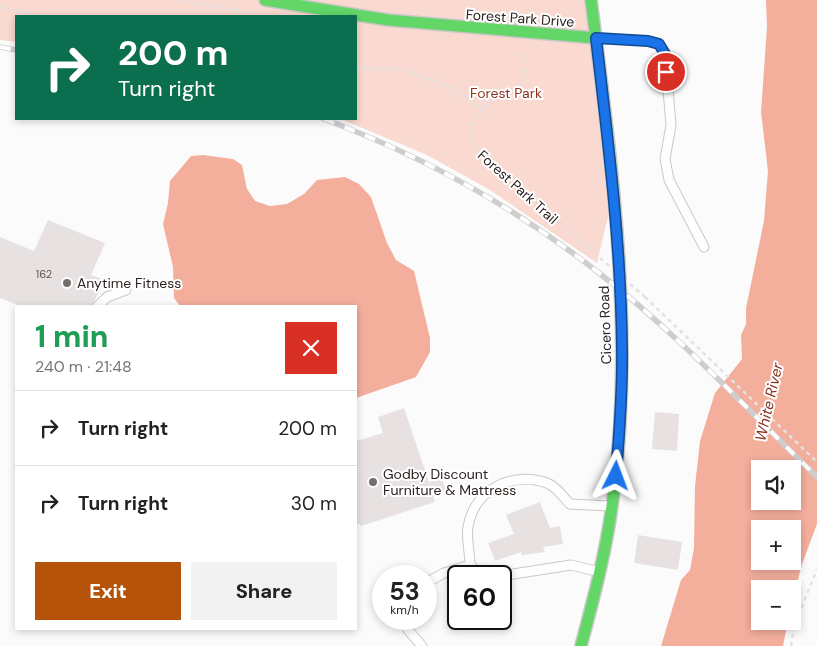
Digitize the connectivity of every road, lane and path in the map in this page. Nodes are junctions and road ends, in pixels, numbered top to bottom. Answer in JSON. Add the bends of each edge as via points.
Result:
{"nodes":[{"id":1,"x":181,"y":0,"type":"edge"},
{"id":2,"x":265,"y":0,"type":"edge"},
{"id":3,"x":591,"y":0,"type":"edge"},
{"id":4,"x":0,"y":6,"type":"edge"},
{"id":5,"x":35,"y":15,"type":"edge"},
{"id":6,"x":258,"y":15,"type":"dead end"},
{"id":7,"x":596,"y":38,"type":"junction"},
{"id":8,"x":517,"y":50,"type":"dead end"},
{"id":9,"x":357,"y":69,"type":"edge"},
{"id":10,"x":487,"y":104,"type":"junction"},
{"id":11,"x":704,"y":248,"type":"dead end"},
{"id":12,"x":126,"y":290,"type":"dead end"},
{"id":13,"x":99,"y":305,"type":"edge"},
{"id":14,"x":817,"y":462,"type":"edge"},
{"id":15,"x":611,"y":507,"type":"junction"},
{"id":16,"x":470,"y":565,"type":"edge"},
{"id":17,"x":817,"y":569,"type":"edge"},
{"id":18,"x":599,"y":572,"type":"junction"},
{"id":19,"x":512,"y":574,"type":"edge"},
{"id":20,"x":408,"y":630,"type":"edge"},
{"id":21,"x":422,"y":646,"type":"edge"},
{"id":22,"x":581,"y":646,"type":"edge"},
{"id":23,"x":791,"y":646,"type":"edge"}],
"edges":[{"from":1,"to":6,"type":"path"},
{"from":2,"to":7,"type":"main road","name":"Forest Park Drive","via":[[449,27]]},
{"from":3,"to":7,"type":"main road","name":"Cicero Road"},
{"from":4,"to":5,"type":"path"},
{"from":7,"to":11,"type":"lane","via":[[648,41],[659,44],[665,54],[671,125],[666,160],[669,180]]},
{"from":7,"to":15,"type":"main road","name":"Cicero Road","via":[[611,173],[622,348],[616,476]]},
{"from":8,"to":10,"type":"path","name":"Forest Park Trail","via":[[525,63],[522,81],[508,95]]},
{"from":9,"to":10,"type":"path","via":[[405,69],[456,90],[478,105]]},
{"from":10,"to":14,"type":"path","name":"Forest Park Trail","bridge":true,"via":[[470,126],[478,152],[645,297]]},
{"from":12,"to":13,"type":"lane","via":[[107,297]]},
{"from":15,"to":16,"type":"lane","via":[[570,504],[548,483],[513,479],[489,488],[475,507],[468,527]]},
{"from":15,"to":18,"type":"main road","name":"Cicero Road"},
{"from":17,"to":23,"type":"path","via":[[794,627]]},
{"from":18,"to":19,"type":"lane","via":[[571,566]]},
{"from":18,"to":22,"type":"main road","name":"Cicero Road"},
{"from":20,"to":21,"type":"lane"}]}
